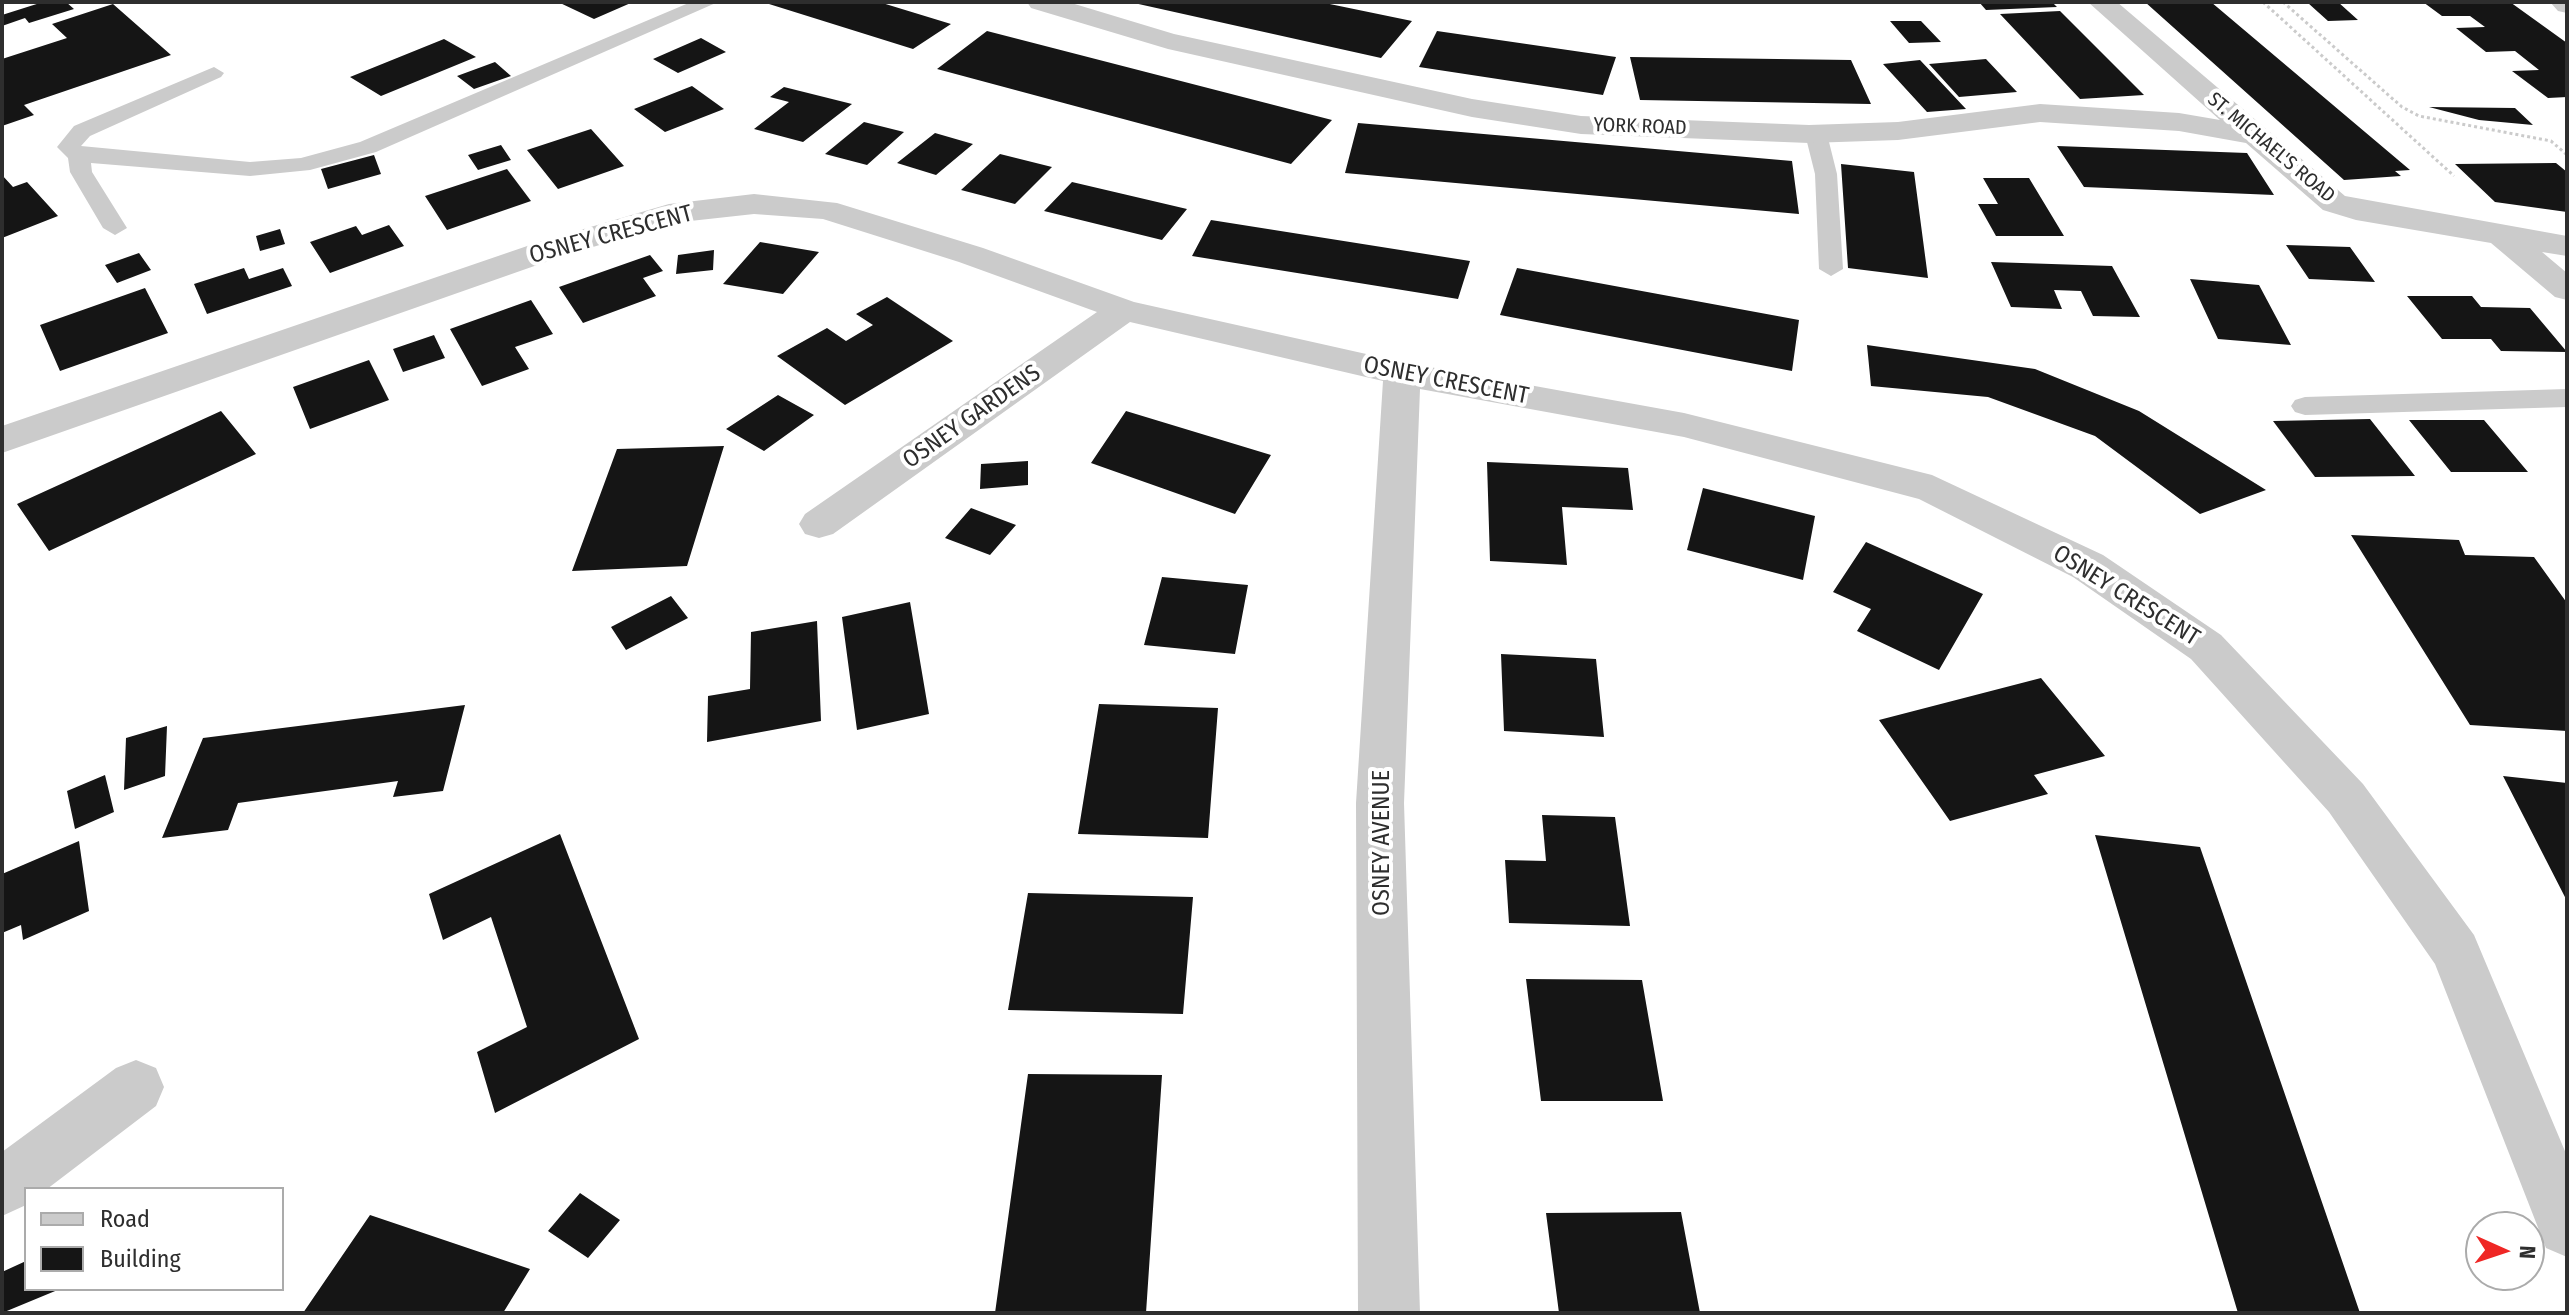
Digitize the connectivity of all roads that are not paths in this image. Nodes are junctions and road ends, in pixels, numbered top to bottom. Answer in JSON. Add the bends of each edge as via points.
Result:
{"nodes":[{"id":1,"x":708,"y":2,"type":"edge"},
{"id":2,"x":1040,"y":2,"type":"edge"},
{"id":3,"x":2101,"y":2,"type":"edge"},
{"id":4,"x":214,"y":73,"type":"dead end"},
{"id":5,"x":1816,"y":134,"type":"junction"},
{"id":6,"x":2252,"y":135,"type":"junction"},
{"id":7,"x":79,"y":155,"type":"junction"},
{"id":8,"x":115,"y":228,"type":"dead end"},
{"id":9,"x":2515,"y":238,"type":"junction"},
{"id":10,"x":2567,"y":246,"type":"edge"},
{"id":11,"x":1831,"y":269,"type":"dead end"},
{"id":12,"x":2567,"y":290,"type":"edge"},
{"id":13,"x":1124,"y":310,"type":"junction"},
{"id":14,"x":1402,"y":374,"type":"junction"},
{"id":15,"x":2567,"y":398,"type":"edge"},
{"id":16,"x":2305,"y":406,"type":"dead end"},
{"id":17,"x":2,"y":440,"type":"edge"},
{"id":18,"x":819,"y":524,"type":"dead end"},
{"id":19,"x":136,"y":1087,"type":"dead end"},
{"id":20,"x":2,"y":1187,"type":"edge"},
{"id":21,"x":2567,"y":1227,"type":"edge"},
{"id":22,"x":1389,"y":1313,"type":"edge"}],
"edges":[{"from":1,"to":7,"type":"lane","via":[[368,147],[302,165],[250,169]]},
{"from":2,"to":5,"type":"street","name":"YORK ROAD","via":[[1168,41],[1472,108],[1581,125]]},
{"from":3,"to":6,"type":"street","name":"ST. MICHAEL'S ROAD"},
{"from":4,"to":7,"type":"lane","via":[[82,131],[68,147]]},
{"from":5,"to":6,"type":"street","name":"YORK ROAD","via":[[1898,131],[2040,113],[2179,122]]},
{"from":5,"to":11,"type":"lane","via":[[1826,174]]},
{"from":6,"to":9,"type":"street","name":"ST. MICHAEL'S ROAD","via":[[2334,203]]},
{"from":7,"to":8,"type":"lane","via":[[81,172]]},
{"from":9,"to":10,"type":"street","name":"ST. MICHAEL'S ROAD"},
{"from":9,"to":12,"type":"street"},
{"from":13,"to":14,"type":"street","name":"OSNEY CRESCENT"},
{"from":13,"to":17,"type":"street","name":"OSNEY CRESCENT","via":[[826,210],[754,204],[669,214],[548,250]]},
{"from":13,"to":18,"type":"street","name":"OSNEY GARDENS"},
{"from":14,"to":21,"type":"street","name":"OSNEY CRESCENT","via":[[1684,425],[1932,489],[2088,566],[2206,647],[2346,798],[2456,951]]},
{"from":14,"to":22,"type":"street","name":"OSNEY AVENUE","via":[[1380,803]]},
{"from":15,"to":16,"type":"lane"},
{"from":19,"to":20,"type":"street"}]}
